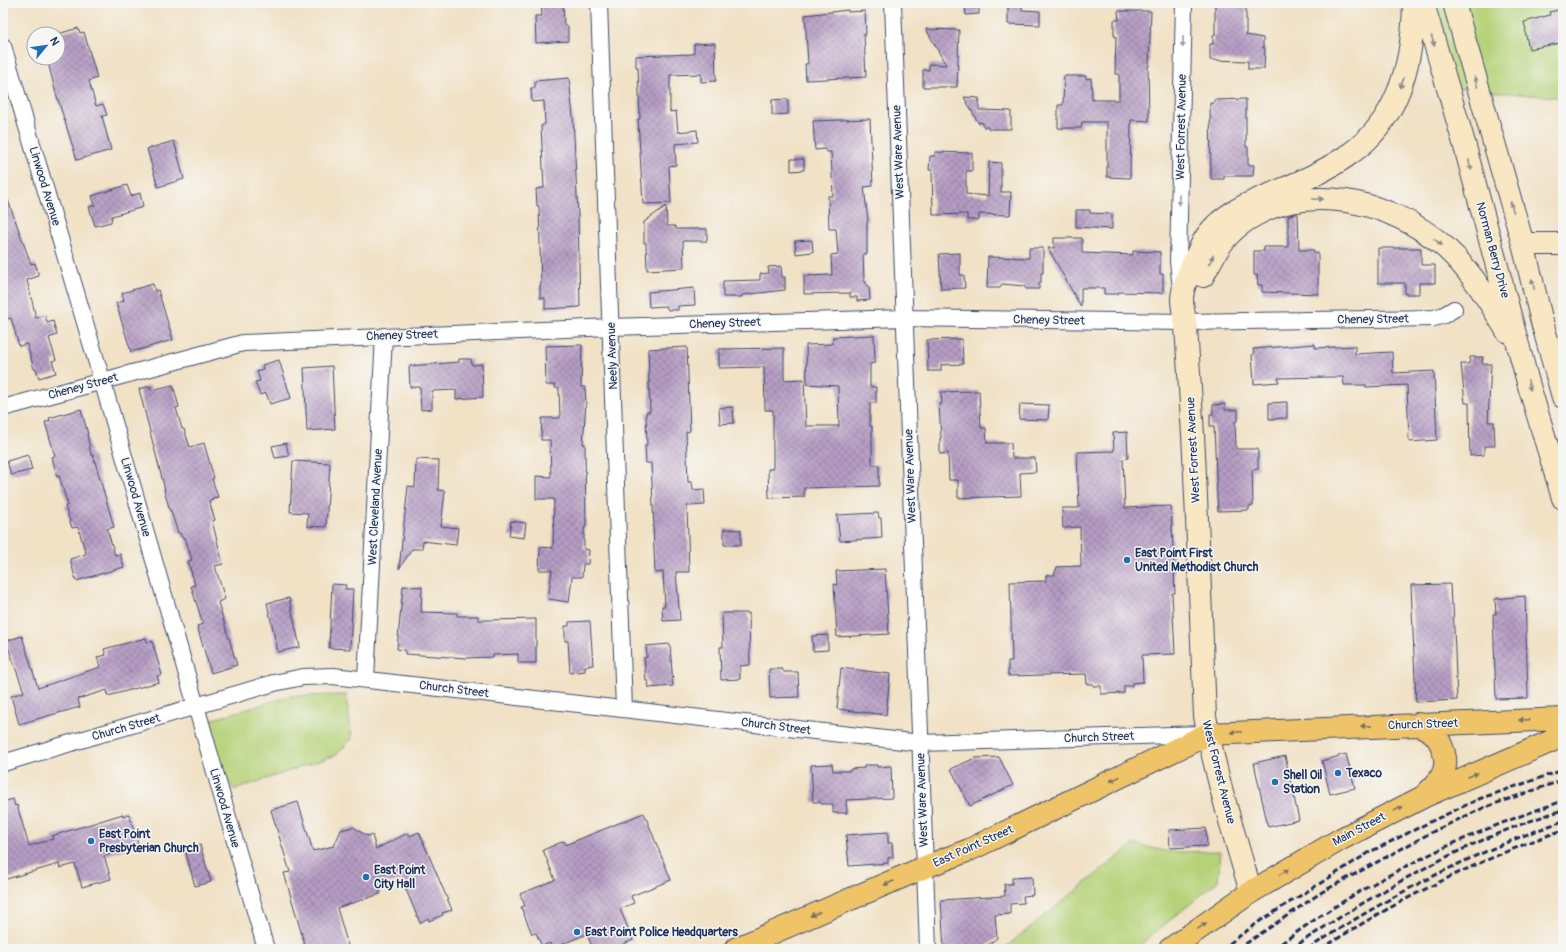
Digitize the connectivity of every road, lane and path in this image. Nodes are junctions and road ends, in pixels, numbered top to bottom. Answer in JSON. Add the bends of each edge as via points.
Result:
{"nodes":[{"id":1,"x":599,"y":3,"type":"edge"},
{"id":2,"x":893,"y":3,"type":"edge"},
{"id":3,"x":1184,"y":3,"type":"edge"},
{"id":4,"x":1414,"y":3,"type":"edge"},
{"id":5,"x":1423,"y":3,"type":"edge"},
{"id":6,"x":1454,"y":3,"type":"edge"},
{"id":7,"x":3,"y":46,"type":"edge"},
{"id":8,"x":1523,"y":244,"type":"junction"},
{"id":9,"x":1563,"y":244,"type":"edge"},
{"id":10,"x":1182,"y":298,"type":"junction"},
{"id":11,"x":1454,"y":308,"type":"dead end"},
{"id":12,"x":904,"y":318,"type":"junction"},
{"id":13,"x":1186,"y":322,"type":"junction"},
{"id":14,"x":611,"y":327,"type":"junction"},
{"id":15,"x":384,"y":336,"type":"junction"},
{"id":16,"x":1523,"y":357,"type":"junction"},
{"id":17,"x":102,"y":380,"type":"junction"},
{"id":18,"x":1563,"y":397,"type":"edge"},
{"id":19,"x":3,"y":408,"type":"edge"},
{"id":20,"x":1563,"y":498,"type":"edge"},
{"id":21,"x":366,"y":679,"type":"junction"},
{"id":22,"x":197,"y":706,"type":"junction"},
{"id":23,"x":624,"y":709,"type":"junction"},
{"id":24,"x":1563,"y":719,"type":"edge"},
{"id":25,"x":1418,"y":724,"type":"junction"},
{"id":26,"x":1208,"y":734,"type":"junction"},
{"id":27,"x":1563,"y":736,"type":"edge"},
{"id":28,"x":920,"y":743,"type":"junction"},
{"id":29,"x":3,"y":763,"type":"edge"},
{"id":30,"x":1425,"y":796,"type":"junction"},
{"id":31,"x":924,"y":867,"type":"junction"},
{"id":32,"x":1251,"y":892,"type":"junction"},
{"id":33,"x":266,"y":949,"type":"edge"},
{"id":34,"x":735,"y":949,"type":"edge"},
{"id":35,"x":928,"y":949,"type":"edge"},
{"id":36,"x":1170,"y":949,"type":"edge"}],
"edges":[{"from":1,"to":14,"type":"street","name":"Neely Avenue"},
{"from":2,"to":12,"type":"street","name":"West Ware Avenue"},
{"from":3,"to":10,"type":"street","name":"West Forrest Avenue","one_way":true,"via":[[1178,261]]},
{"from":4,"to":10,"type":"main road","one_way":true,"via":[[1413,27],[1404,78],[1393,104],[1370,138],[1335,164],[1252,201],[1219,223],[1201,246]]},
{"from":5,"to":16,"type":"main road","name":"Norman Berry Drive","one_way":true},
{"from":8,"to":6,"type":"main road","one_way":true},
{"from":7,"to":17,"type":"street","name":"Linwood Avenue"},
{"from":8,"to":9,"type":"main road"},
{"from":18,"to":8,"type":"main road","one_way":true},
{"from":10,"to":13,"type":"main road","name":"West Forrest Avenue"},
{"from":11,"to":13,"type":"street","name":"Cheney Street","via":[[1434,318]]},
{"from":12,"to":13,"type":"street","name":"Cheney Street"},
{"from":12,"to":14,"type":"street","name":"Cheney Street"},
{"from":12,"to":28,"type":"street","name":"West Ware Avenue"},
{"from":13,"to":16,"type":"main road","one_way":true,"via":[[1198,287],[1215,252],[1239,225],[1258,213],[1285,203],[1303,199],[1334,199],[1364,204],[1385,211],[1428,234],[1445,247],[1486,295]]},
{"from":13,"to":26,"type":"main road","name":"West Forrest Avenue","via":[[1205,716]]},
{"from":14,"to":15,"type":"street","name":"Cheney Street"},
{"from":14,"to":23,"type":"street","name":"Neely Avenue"},
{"from":15,"to":17,"type":"street","name":"Cheney Street","via":[[243,343]]},
{"from":15,"to":21,"type":"street","name":"West Cleveland Avenue"},
{"from":16,"to":20,"type":"main road","name":"Norman Berry Drive","one_way":true},
{"from":17,"to":19,"type":"street","name":"Cheney Street"},
{"from":17,"to":22,"type":"street","name":"Linwood Avenue"},
{"from":21,"to":22,"type":"street","name":"Church Street","via":[[303,677]]},
{"from":21,"to":23,"type":"street","name":"Church Street"},
{"from":22,"to":29,"type":"street","name":"Church Street"},
{"from":22,"to":33,"type":"street","name":"Linwood Avenue"},
{"from":23,"to":28,"type":"street","name":"Church Street"},
{"from":24,"to":25,"type":"main road","name":"Church Street","one_way":true},
{"from":25,"to":26,"type":"main road","name":"Church Street","one_way":true},
{"from":25,"to":30,"type":"main road","via":[[1434,733],[1442,746],[1446,760],[1445,772]]},
{"from":26,"to":28,"type":"street","name":"Church Street"},
{"from":26,"to":31,"type":"main road","name":"East Point Street","one_way":true,"via":[[969,850]]},
{"from":26,"to":32,"type":"main road","name":"West Forrest Avenue"},
{"from":30,"to":27,"type":"main road","name":"Main Street","one_way":true},
{"from":28,"to":31,"type":"street","name":"West Ware Avenue"},
{"from":32,"to":30,"type":"main road","name":"Main Street","one_way":true,"via":[[1341,839]]},
{"from":31,"to":34,"type":"main road","name":"East Point Street","one_way":true},
{"from":31,"to":35,"type":"street","name":"West Ware Avenue"},
{"from":36,"to":32,"type":"main road","name":"Main Street","one_way":true}]}
